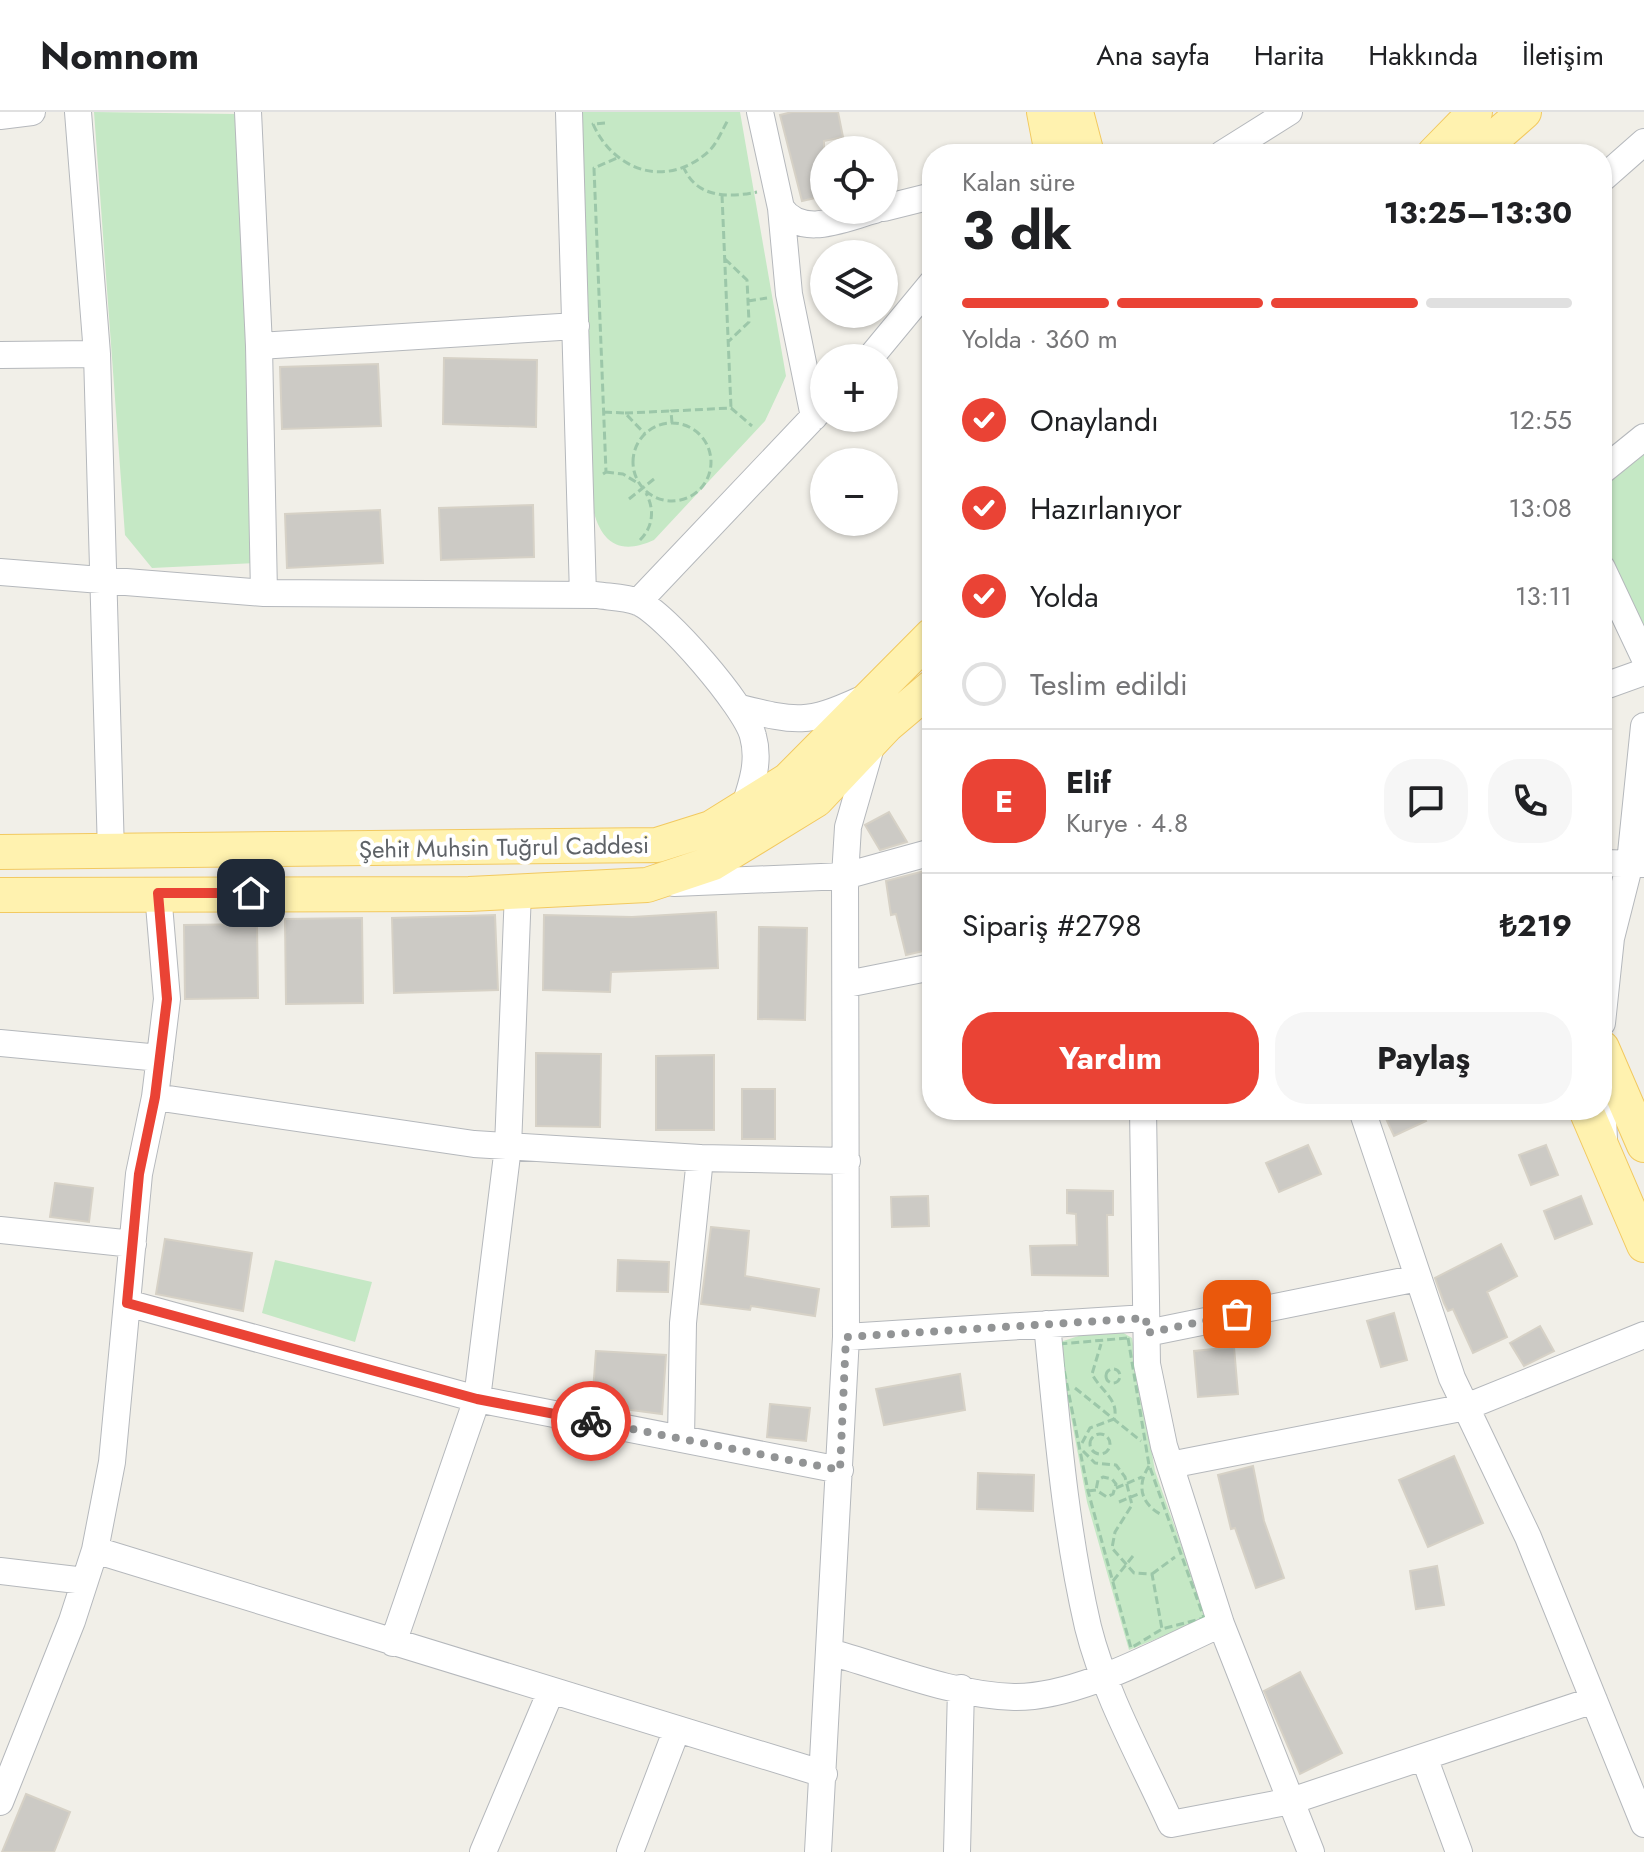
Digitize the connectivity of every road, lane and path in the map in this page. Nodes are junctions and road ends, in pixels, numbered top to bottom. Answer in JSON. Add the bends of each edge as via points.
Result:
{"nodes":[{"id":1,"x":32,"y":112,"type":"edge"},
{"id":2,"x":78,"y":112,"type":"edge"},
{"id":3,"x":248,"y":112,"type":"edge"},
{"id":4,"x":569,"y":112,"type":"edge"},
{"id":5,"x":760,"y":112,"type":"edge"},
{"id":6,"x":1044,"y":112,"type":"edge"},
{"id":7,"x":1076,"y":112,"type":"edge"},
{"id":8,"x":1289,"y":112,"type":"edge"},
{"id":9,"x":1475,"y":112,"type":"edge"},
{"id":10,"x":1527,"y":114,"type":"edge"},
{"id":11,"x":0,"y":116,"type":"edge"},
{"id":12,"x":728,"y":120,"type":"dead end"},
{"id":13,"x":605,"y":123,"type":"dead end"},
{"id":14,"x":1644,"y":142,"type":"edge"},
{"id":15,"x":1050,"y":144,"type":"edge"},
{"id":16,"x":1084,"y":144,"type":"edge"},
{"id":17,"x":1238,"y":144,"type":"edge"},
{"id":18,"x":1444,"y":144,"type":"edge"},
{"id":19,"x":1489,"y":144,"type":"edge"},
{"id":20,"x":617,"y":158,"type":"junction"},
{"id":21,"x":683,"y":166,"type":"junction"},
{"id":22,"x":1612,"y":170,"type":"edge"},
{"id":23,"x":722,"y":195,"type":"junction"},
{"id":24,"x":778,"y":197,"type":"junction"},
{"id":25,"x":922,"y":198,"type":"edge"},
{"id":26,"x":898,"y":204,"type":"edge"},
{"id":27,"x":812,"y":224,"type":"edge"},
{"id":28,"x":725,"y":259,"type":"junction"},
{"id":29,"x":922,"y":295,"type":"edge"},
{"id":30,"x":576,"y":326,"type":"junction"},
{"id":31,"x":729,"y":341,"type":"junction"},
{"id":32,"x":882,"y":344,"type":"edge"},
{"id":33,"x":259,"y":346,"type":"junction"},
{"id":34,"x":97,"y":354,"type":"junction"},
{"id":35,"x":0,"y":355,"type":"edge"},
{"id":36,"x":810,"y":377,"type":"edge"},
{"id":37,"x":731,"y":408,"type":"junction"},
{"id":38,"x":671,"y":411,"type":"junction"},
{"id":39,"x":604,"y":412,"type":"junction"},
{"id":40,"x":625,"y":413,"type":"junction"},
{"id":41,"x":810,"y":421,"type":"edge"},
{"id":42,"x":672,"y":423,"type":"junction"},
{"id":43,"x":752,"y":426,"type":"dead end"},
{"id":44,"x":645,"y":434,"type":"junction"},
{"id":45,"x":1644,"y":437,"type":"edge"},
{"id":46,"x":1612,"y":463,"type":"edge"},
{"id":47,"x":606,"y":472,"type":"junction"},
{"id":48,"x":654,"y":479,"type":"dead end"},
{"id":49,"x":580,"y":481,"type":"junction"},
{"id":50,"x":643,"y":488,"type":"junction"},
{"id":51,"x":629,"y":499,"type":"dead end"},
{"id":52,"x":640,"y":540,"type":"dead end"},
{"id":53,"x":0,"y":572,"type":"edge"},
{"id":54,"x":103,"y":578,"type":"junction"},
{"id":55,"x":1612,"y":589,"type":"edge"},
{"id":56,"x":264,"y":593,"type":"junction"},
{"id":57,"x":583,"y":595,"type":"junction"},
{"id":58,"x":638,"y":602,"type":"junction"},
{"id":59,"x":922,"y":645,"type":"edge"},
{"id":60,"x":1644,"y":657,"type":"edge"},
{"id":61,"x":1644,"y":672,"type":"edge"},
{"id":62,"x":1612,"y":683,"type":"edge"},
{"id":63,"x":872,"y":695,"type":"junction"},
{"id":64,"x":922,"y":696,"type":"edge"},
{"id":65,"x":741,"y":708,"type":"junction"},
{"id":66,"x":1644,"y":726,"type":"edge"},
{"id":67,"x":874,"y":737,"type":"junction"},
{"id":68,"x":744,"y":808,"type":"junction"},
{"id":69,"x":0,"y":852,"type":"edge"},
{"id":70,"x":111,"y":853,"type":"junction"},
{"id":71,"x":922,"y":855,"type":"edge"},
{"id":72,"x":1612,"y":863,"type":"edge"},
{"id":73,"x":1637,"y":863,"type":"edge"},
{"id":74,"x":845,"y":876,"type":"junction"},
{"id":75,"x":647,"y":885,"type":"junction"},
{"id":76,"x":518,"y":891,"type":"junction"},
{"id":77,"x":158,"y":893,"type":"junction"},
{"id":78,"x":0,"y":895,"type":"edge"},
{"id":79,"x":1612,"y":935,"type":"edge"},
{"id":80,"x":922,"y":969,"type":"edge"},
{"id":81,"x":847,"y":984,"type":"junction"},
{"id":82,"x":0,"y":1043,"type":"edge"},
{"id":83,"x":160,"y":1058,"type":"junction"},
{"id":84,"x":1612,"y":1071,"type":"edge"},
{"id":85,"x":155,"y":1097,"type":"junction"},
{"id":86,"x":1143,"y":1120,"type":"edge"},
{"id":87,"x":1365,"y":1120,"type":"edge"},
{"id":88,"x":1590,"y":1120,"type":"edge"},
{"id":89,"x":1603,"y":1120,"type":"edge"},
{"id":90,"x":1644,"y":1145,"type":"edge"},
{"id":91,"x":508,"y":1147,"type":"junction"},
{"id":92,"x":1604,"y":1152,"type":"junction"},
{"id":93,"x":700,"y":1158,"type":"junction"},
{"id":94,"x":847,"y":1161,"type":"junction"},
{"id":95,"x":0,"y":1230,"type":"edge"},
{"id":96,"x":133,"y":1244,"type":"junction"},
{"id":97,"x":1644,"y":1245,"type":"edge"},
{"id":98,"x":1418,"y":1278,"type":"junction"},
{"id":99,"x":127,"y":1303,"type":"junction"},
{"id":100,"x":1047,"y":1324,"type":"junction"},
{"id":101,"x":1146,"y":1325,"type":"junction"},
{"id":102,"x":1644,"y":1335,"type":"edge"},
{"id":103,"x":846,"y":1337,"type":"junction"},
{"id":104,"x":1103,"y":1341,"type":"junction"},
{"id":105,"x":1092,"y":1374,"type":"junction"},
{"id":106,"x":1106,"y":1378,"type":"dead end"},
{"id":107,"x":1066,"y":1381,"type":"junction"},
{"id":108,"x":477,"y":1399,"type":"junction"},
{"id":109,"x":1466,"y":1407,"type":"junction"},
{"id":110,"x":1114,"y":1419,"type":"junction"},
{"id":111,"x":681,"y":1439,"type":"junction"},
{"id":112,"x":1082,"y":1444,"type":"junction"},
{"id":113,"x":1091,"y":1446,"type":"junction"},
{"id":114,"x":1146,"y":1446,"type":"junction"},
{"id":115,"x":1170,"y":1465,"type":"junction"},
{"id":116,"x":840,"y":1470,"type":"junction"},
{"id":117,"x":1143,"y":1477,"type":"junction"},
{"id":118,"x":1126,"y":1483,"type":"junction"},
{"id":119,"x":1116,"y":1488,"type":"junction"},
{"id":120,"x":1096,"y":1490,"type":"junction"},
{"id":121,"x":1088,"y":1491,"type":"junction"},
{"id":122,"x":1142,"y":1493,"type":"junction"},
{"id":123,"x":1129,"y":1497,"type":"junction"},
{"id":124,"x":1119,"y":1502,"type":"dead end"},
{"id":125,"x":1166,"y":1516,"type":"dead end"},
{"id":126,"x":95,"y":1550,"type":"junction"},
{"id":127,"x":1179,"y":1554,"type":"dead end"},
{"id":128,"x":1133,"y":1556,"type":"dead end"},
{"id":129,"x":1125,"y":1566,"type":"junction"},
{"id":130,"x":0,"y":1571,"type":"edge"},
{"id":131,"x":1152,"y":1574,"type":"junction"},
{"id":132,"x":85,"y":1581,"type":"junction"},
{"id":133,"x":1113,"y":1581,"type":"junction"},
{"id":134,"x":1212,"y":1621,"type":"junction"},
{"id":135,"x":1162,"y":1629,"type":"junction"},
{"id":136,"x":393,"y":1643,"type":"junction"},
{"id":137,"x":830,"y":1652,"type":"junction"},
{"id":138,"x":1103,"y":1675,"type":"junction"},
{"id":139,"x":961,"y":1688,"type":"junction"},
{"id":140,"x":551,"y":1691,"type":"junction"},
{"id":141,"x":1594,"y":1700,"type":"junction"},
{"id":142,"x":677,"y":1729,"type":"junction"},
{"id":143,"x":1424,"y":1757,"type":"junction"},
{"id":144,"x":7,"y":1766,"type":"edge"},
{"id":145,"x":824,"y":1774,"type":"junction"},
{"id":146,"x":1291,"y":1801,"type":"junction"},
{"id":147,"x":0,"y":1802,"type":"edge"},
{"id":148,"x":1644,"y":1824,"type":"edge"},
{"id":149,"x":483,"y":1852,"type":"edge"},
{"id":150,"x":630,"y":1852,"type":"edge"},
{"id":151,"x":818,"y":1852,"type":"edge"},
{"id":152,"x":957,"y":1852,"type":"edge"},
{"id":153,"x":1311,"y":1852,"type":"edge"},
{"id":154,"x":1459,"y":1852,"type":"edge"}],
"edges":[{"from":1,"to":11,"type":"street"},
{"from":2,"to":34,"type":"street"},
{"from":3,"to":33,"type":"street"},
{"from":4,"to":30,"type":"street"},
{"from":5,"to":24,"type":"street"},
{"from":6,"to":15,"type":"main road"},
{"from":7,"to":16,"type":"main road"},
{"from":8,"to":17,"type":"street"},
{"from":9,"to":18,"type":"main road"},
{"from":10,"to":19,"type":"main road"},
{"from":12,"to":21,"type":"path","via":[[709,152]]},
{"from":13,"to":20,"type":"path","via":[[593,124],[602,144]]},
{"from":14,"to":22,"type":"street"},
{"from":20,"to":21,"type":"path","via":[[639,170]]},
{"from":20,"to":39,"type":"path","via":[[594,168]]},
{"from":21,"to":23,"type":"path","via":[[688,180],[707,193]]},
{"from":23,"to":24,"type":"path"},
{"from":23,"to":28,"type":"path"},
{"from":24,"to":27,"type":"street","via":[[788,219]]},
{"from":24,"to":36,"type":"street","via":[[789,294]]},
{"from":25,"to":26,"type":"street"},
{"from":28,"to":31,"type":"path"},
{"from":28,"to":31,"type":"path","via":[[747,280],[749,322]]},
{"from":29,"to":32,"type":"street"},
{"from":30,"to":33,"type":"street"},
{"from":30,"to":49,"type":"street"},
{"from":31,"to":37,"type":"path"},
{"from":33,"to":56,"type":"street"},
{"from":34,"to":35,"type":"street"},
{"from":34,"to":54,"type":"street"},
{"from":37,"to":38,"type":"path"},
{"from":37,"to":43,"type":"path"},
{"from":38,"to":40,"type":"path"},
{"from":38,"to":42,"type":"path"},
{"from":39,"to":40,"type":"path"},
{"from":39,"to":47,"type":"path"},
{"from":40,"to":44,"type":"path"},
{"from":41,"to":58,"type":"street"},
{"from":42,"to":44,"type":"path"},
{"from":42,"to":50,"type":"path","via":[[685,425],[706,442],[708,478],[680,501],[656,498]]},
{"from":44,"to":50,"type":"path","via":[[633,454]]},
{"from":45,"to":46,"type":"street"},
{"from":47,"to":49,"type":"path"},
{"from":47,"to":50,"type":"path","via":[[623,474]]},
{"from":48,"to":50,"type":"path"},
{"from":49,"to":57,"type":"street"},
{"from":50,"to":51,"type":"path"},
{"from":50,"to":52,"type":"path","via":[[652,505],[649,531]]},
{"from":53,"to":54,"type":"street"},
{"from":54,"to":56,"type":"street"},
{"from":54,"to":70,"type":"street"},
{"from":55,"to":60,"type":"street"},
{"from":56,"to":57,"type":"street"},
{"from":57,"to":58,"type":"street"},
{"from":58,"to":65,"type":"street","via":[[664,621]]},
{"from":59,"to":63,"type":"main road","name":"Şehit Muhsin Tuğrul Caddesi"},
{"from":61,"to":62,"type":"street"},
{"from":63,"to":65,"type":"street","via":[[804,721]]},
{"from":63,"to":68,"type":"main road","name":"Şehit Muhsin Tuğrul Caddesi","via":[[788,780]]},
{"from":64,"to":67,"type":"main road","name":"Şehit Muhsin Tuğrul Caddesi"},
{"from":65,"to":68,"type":"street","via":[[753,735],[756,760]]},
{"from":66,"to":73,"type":"street"},
{"from":67,"to":74,"type":"street","via":[[848,827]]},
{"from":67,"to":75,"type":"main road","name":"Şehit Muhsin Tuğrul Caddesi","via":[[816,800],[713,863]]},
{"from":68,"to":70,"type":"main road","name":"Şehit Muhsin Tuğrul Caddesi","via":[[711,828],[657,845]]},
{"from":69,"to":70,"type":"main road","name":"Şehit Muhsin Tuğrul Caddesi"},
{"from":71,"to":74,"type":"street"},
{"from":72,"to":73,"type":"street"},
{"from":73,"to":79,"type":"street"},
{"from":74,"to":75,"type":"street"},
{"from":74,"to":81,"type":"street"},
{"from":75,"to":76,"type":"main road","name":"Şehit Muhsin Tuğrul Caddesi"},
{"from":76,"to":77,"type":"main road","name":"Şehit Muhsin Tuğrul Caddesi"},
{"from":76,"to":91,"type":"street"},
{"from":77,"to":78,"type":"main road","name":"Şehit Muhsin Tuğrul Caddesi"},
{"from":77,"to":83,"type":"street","via":[[167,999]]},
{"from":80,"to":81,"type":"street"},
{"from":81,"to":94,"type":"street"},
{"from":82,"to":83,"type":"street"},
{"from":83,"to":85,"type":"street"},
{"from":84,"to":90,"type":"main road"},
{"from":85,"to":91,"type":"street"},
{"from":85,"to":96,"type":"street","via":[[139,1174]]},
{"from":86,"to":101,"type":"street"},
{"from":87,"to":98,"type":"street"},
{"from":88,"to":92,"type":"main road"},
{"from":89,"to":92,"type":"street"},
{"from":91,"to":93,"type":"street"},
{"from":91,"to":108,"type":"street"},
{"from":92,"to":97,"type":"main road"},
{"from":93,"to":94,"type":"street"},
{"from":93,"to":111,"type":"street","via":[[683,1323]]},
{"from":94,"to":103,"type":"street"},
{"from":95,"to":96,"type":"street"},
{"from":96,"to":99,"type":"street"},
{"from":98,"to":101,"type":"street"},
{"from":98,"to":109,"type":"street"},
{"from":99,"to":108,"type":"street"},
{"from":99,"to":126,"type":"street","via":[[112,1462]]},
{"from":100,"to":101,"type":"street"},
{"from":100,"to":103,"type":"street"},
{"from":100,"to":138,"type":"street","via":[[1062,1472],[1088,1627]]},
{"from":101,"to":115,"type":"street","via":[[1147,1364]]},
{"from":102,"to":109,"type":"street"},
{"from":103,"to":116,"type":"street"},
{"from":104,"to":105,"type":"path"},
{"from":104,"to":107,"type":"path","via":[[1059,1344]]},
{"from":104,"to":114,"type":"path","via":[[1128,1338]]},
{"from":105,"to":106,"type":"path"},
{"from":105,"to":110,"type":"path","via":[[1116,1405]]},
{"from":107,"to":110,"type":"path"},
{"from":107,"to":121,"type":"path"},
{"from":108,"to":111,"type":"street"},
{"from":108,"to":136,"type":"street"},
{"from":109,"to":115,"type":"street"},
{"from":109,"to":141,"type":"street","via":[[1528,1537]]},
{"from":110,"to":112,"type":"path","via":[[1090,1428]]},
{"from":110,"to":114,"type":"path"},
{"from":111,"to":116,"type":"street"},
{"from":112,"to":113,"type":"path"},
{"from":112,"to":118,"type":"path","via":[[1090,1460],[1116,1465]]},
{"from":113,"to":113,"type":"path","via":[[1100,1454],[1110,1443],[1099,1434]]},
{"from":114,"to":117,"type":"path","via":[[1149,1465]]},
{"from":115,"to":134,"type":"street"},
{"from":116,"to":137,"type":"street"},
{"from":117,"to":118,"type":"path"},
{"from":117,"to":122,"type":"path"},
{"from":118,"to":119,"type":"path"},
{"from":118,"to":123,"type":"path"},
{"from":119,"to":120,"type":"path","via":[[1107,1497]]},
{"from":119,"to":120,"type":"path","via":[[1112,1479],[1103,1477]]},
{"from":120,"to":121,"type":"path"},
{"from":121,"to":133,"type":"path"},
{"from":122,"to":123,"type":"path"},
{"from":122,"to":125,"type":"path","via":[[1145,1502]]},
{"from":123,"to":124,"type":"path"},
{"from":123,"to":129,"type":"path","via":[[1131,1510],[1115,1532],[1112,1548]]},
{"from":126,"to":132,"type":"street"},
{"from":126,"to":136,"type":"street"},
{"from":127,"to":131,"type":"path"},
{"from":128,"to":129,"type":"path"},
{"from":129,"to":131,"type":"path","via":[[1134,1573]]},
{"from":129,"to":133,"type":"path"},
{"from":130,"to":132,"type":"street"},
{"from":131,"to":135,"type":"path"},
{"from":132,"to":144,"type":"street"},
{"from":133,"to":135,"type":"path","via":[[1131,1648]]},
{"from":134,"to":135,"type":"path"},
{"from":134,"to":138,"type":"street"},
{"from":134,"to":146,"type":"street"},
{"from":136,"to":140,"type":"street"},
{"from":137,"to":139,"type":"street"},
{"from":137,"to":145,"type":"street"},
{"from":138,"to":139,"type":"street","via":[[1054,1692],[1015,1697]]},
{"from":138,"to":146,"type":"street","via":[[1171,1824]]},
{"from":139,"to":152,"type":"street"},
{"from":140,"to":142,"type":"street"},
{"from":140,"to":149,"type":"street"},
{"from":141,"to":143,"type":"street"},
{"from":141,"to":148,"type":"street"},
{"from":142,"to":145,"type":"street"},
{"from":142,"to":150,"type":"street"},
{"from":143,"to":146,"type":"street"},
{"from":143,"to":154,"type":"street"},
{"from":144,"to":147,"type":"street"},
{"from":145,"to":151,"type":"street"},
{"from":146,"to":153,"type":"street"}]}
